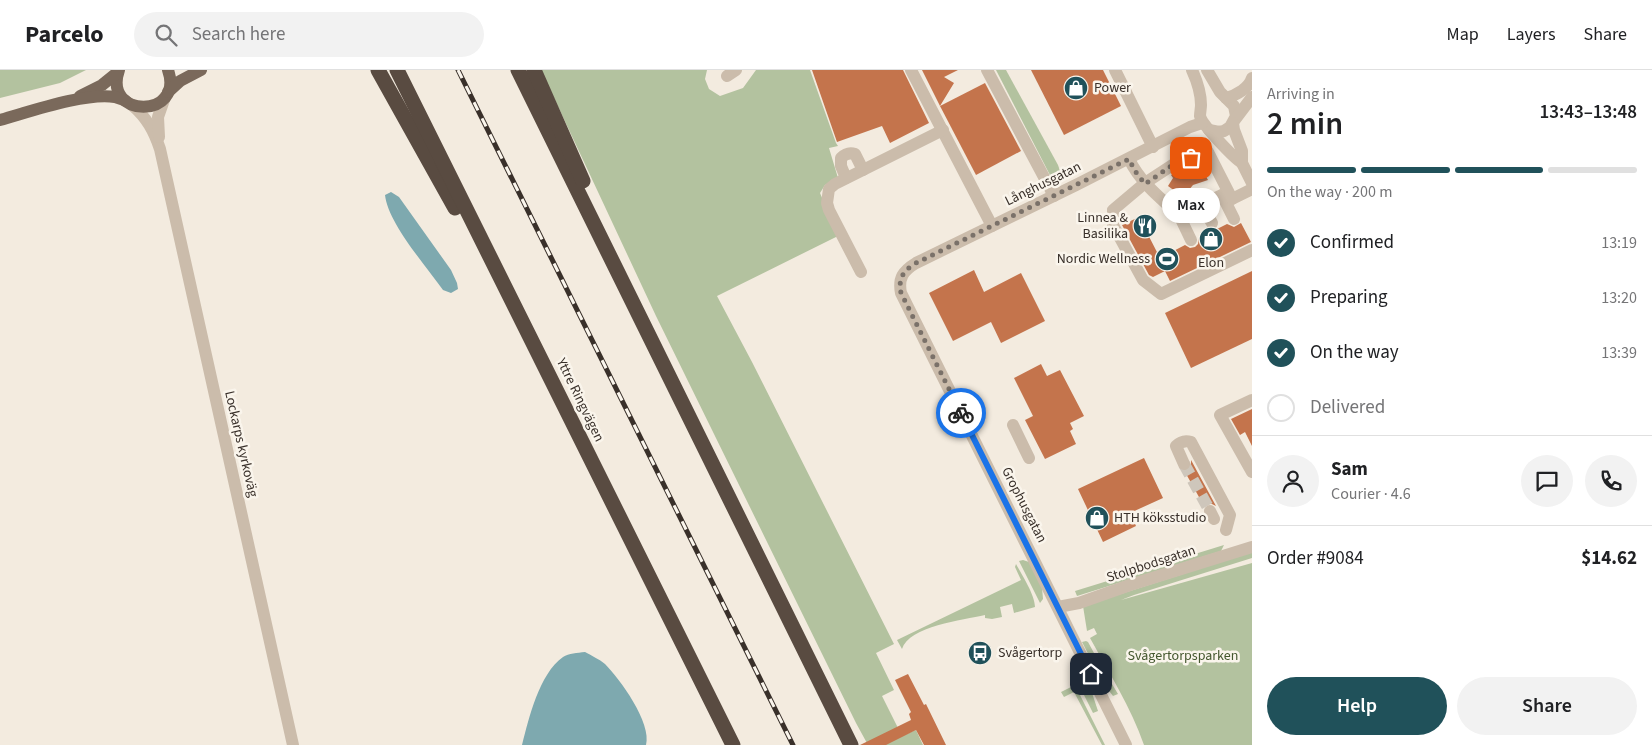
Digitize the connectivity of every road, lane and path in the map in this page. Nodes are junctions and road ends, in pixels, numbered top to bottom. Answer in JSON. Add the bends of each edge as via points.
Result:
{"nodes":[{"id":1,"x":168,"y":70,"type":"edge"},
{"id":2,"x":201,"y":70,"type":"edge"},
{"id":3,"x":378,"y":70,"type":"edge"},
{"id":4,"x":396,"y":70,"type":"edge"},
{"id":5,"x":518,"y":70,"type":"edge"},
{"id":6,"x":534,"y":70,"type":"edge"},
{"id":7,"x":911,"y":70,"type":"edge"},
{"id":8,"x":986,"y":70,"type":"edge"},
{"id":9,"x":1115,"y":70,"type":"edge"},
{"id":10,"x":1192,"y":70,"type":"edge"},
{"id":11,"x":1207,"y":70,"type":"edge"},
{"id":12,"x":119,"y":71,"type":"edge"},
{"id":13,"x":1252,"y":78,"type":"edge"},
{"id":14,"x":167,"y":95,"type":"junction"},
{"id":15,"x":1252,"y":97,"type":"edge"},
{"id":16,"x":1225,"y":98,"type":"junction"},
{"id":17,"x":129,"y":103,"type":"junction"},
{"id":18,"x":57,"y":104,"type":"junction"},
{"id":19,"x":1201,"y":107,"type":"junction"},
{"id":20,"x":0,"y":120,"type":"edge"},
{"id":21,"x":1234,"y":122,"type":"junction"},
{"id":22,"x":1206,"y":126,"type":"junction"},
{"id":23,"x":942,"y":130,"type":"junction"},
{"id":24,"x":1153,"y":147,"type":"junction"},
{"id":25,"x":160,"y":149,"type":"junction"},
{"id":26,"x":1129,"y":159,"type":"junction"},
{"id":27,"x":1242,"y":163,"type":"junction"},
{"id":28,"x":863,"y":170,"type":"junction"},
{"id":29,"x":846,"y":178,"type":"junction"},
{"id":30,"x":1252,"y":182,"type":"edge"},
{"id":31,"x":1145,"y":184,"type":"junction"},
{"id":32,"x":1252,"y":189,"type":"edge"},
{"id":33,"x":1054,"y":196,"type":"junction"},
{"id":34,"x":1227,"y":197,"type":"junction"},
{"id":35,"x":1201,"y":205,"type":"junction"},
{"id":36,"x":1179,"y":215,"type":"junction"},
{"id":37,"x":1234,"y":219,"type":"dead end"},
{"id":38,"x":1212,"y":223,"type":"dead end"},
{"id":39,"x":992,"y":226,"type":"junction"},
{"id":40,"x":1191,"y":240,"type":"dead end"},
{"id":41,"x":1252,"y":250,"type":"edge"},
{"id":42,"x":861,"y":272,"type":"dead end"},
{"id":43,"x":901,"y":278,"type":"joint"},
{"id":44,"x":539,"y":355,"type":"junction"},
{"id":45,"x":678,"y":395,"type":"junction"},
{"id":46,"x":1252,"y":400,"type":"edge"},
{"id":47,"x":1013,"y":426,"type":"dead end"},
{"id":48,"x":1029,"y":458,"type":"dead end"},
{"id":49,"x":1184,"y":464,"type":"tunnel mouth"},
{"id":50,"x":1252,"y":472,"type":"edge"},
{"id":51,"x":1226,"y":530,"type":"dead end"},
{"id":52,"x":1252,"y":547,"type":"edge"},
{"id":53,"x":1058,"y":607,"type":"junction"},
{"id":54,"x":293,"y":745,"type":"edge"},
{"id":55,"x":733,"y":745,"type":"edge"},
{"id":56,"x":851,"y":745,"type":"edge"},
{"id":57,"x":1126,"y":745,"type":"edge"}],
"edges":[{"from":1,"to":14,"type":"main road","via":[[171,78]]},
{"from":2,"to":14,"type":"main road","via":[[184,78]]},
{"from":3,"to":44,"type":"highway"},
{"from":4,"to":44,"type":"highway","name":"Yttre Ringvägen"},
{"from":5,"to":45,"type":"highway"},
{"from":6,"to":45,"type":"highway"},
{"from":7,"to":23,"type":"street"},
{"from":8,"to":33,"type":"street"},
{"from":9,"to":24,"type":"street"},
{"from":10,"to":19,"type":"street"},
{"from":11,"to":16,"type":"street"},
{"from":12,"to":17,"type":"main road","via":[[120,95]]},
{"from":12,"to":18,"type":"main road","via":[[91,92]]},
{"from":13,"to":16,"type":"street","via":[[1241,91]]},
{"from":14,"to":17,"type":"main road","via":[[154,106],[139,107]]},
{"from":14,"to":25,"type":"street","name":"Lockarps kyrkoväg","via":[[158,117]]},
{"from":15,"to":21,"type":"street"},
{"from":16,"to":19,"type":"street","via":[[1214,96]]},
{"from":16,"to":21,"type":"street","via":[[1236,111]]},
{"from":17,"to":18,"type":"main road","via":[[106,97]]},
{"from":17,"to":25,"type":"street","name":"Lockarps kyrkoväg","via":[[152,129]]},
{"from":18,"to":20,"type":"main road"},
{"from":19,"to":22,"type":"street","via":[[1200,115]]},
{"from":21,"to":22,"type":"street","via":[[1219,132]]},
{"from":21,"to":27,"type":"street"},
{"from":22,"to":24,"type":"street","name":"Långhusgatan","via":[[1190,127]]},
{"from":22,"to":27,"type":"street"},
{"from":23,"to":28,"type":"street"},
{"from":23,"to":39,"type":"street"},
{"from":24,"to":26,"type":"street","name":"Långhusgatan"},
{"from":25,"to":54,"type":"street","name":"Lockarps kyrkoväg"},
{"from":26,"to":31,"type":"street"},
{"from":26,"to":33,"type":"street","name":"Långhusgatan"},
{"from":27,"to":30,"type":"street"},
{"from":28,"to":29,"type":"street"},
{"from":28,"to":29,"type":"street","via":[[855,154],[845,154],[841,158],[841,166]]},
{"from":29,"to":42,"type":"street","via":[[829,190],[827,203]]},
{"from":31,"to":34,"type":"street","via":[[1174,164],[1208,152]]},
{"from":31,"to":36,"type":"street"},
{"from":31,"to":41,"type":"street","via":[[1113,210],[1113,225],[1142,280],[1161,294]]},
{"from":32,"to":34,"type":"street"},
{"from":33,"to":39,"type":"street","name":"Långhusgatan"},
{"from":34,"to":35,"type":"street"},
{"from":34,"to":37,"type":"street"},
{"from":35,"to":36,"type":"street"},
{"from":35,"to":38,"type":"street"},
{"from":36,"to":40,"type":"street"},
{"from":39,"to":43,"type":"street","name":"Långhusgatan","via":[[916,263]]},
{"from":43,"to":53,"type":"street","name":"Grophusgatan","via":[[901,293]]},
{"from":44,"to":55,"type":"highway","name":"Yttre Ringvägen"},
{"from":45,"to":56,"type":"highway"},
{"from":46,"to":50,"type":"street","via":[[1220,415]]},
{"from":47,"to":48,"type":"street"},
{"from":49,"to":51,"type":"street","via":[[1176,446],[1187,440],[1230,515]]},
{"from":52,"to":53,"type":"street","name":"Stolpbodsgatan"},
{"from":53,"to":57,"type":"street","name":"Grophusgatan"}]}
